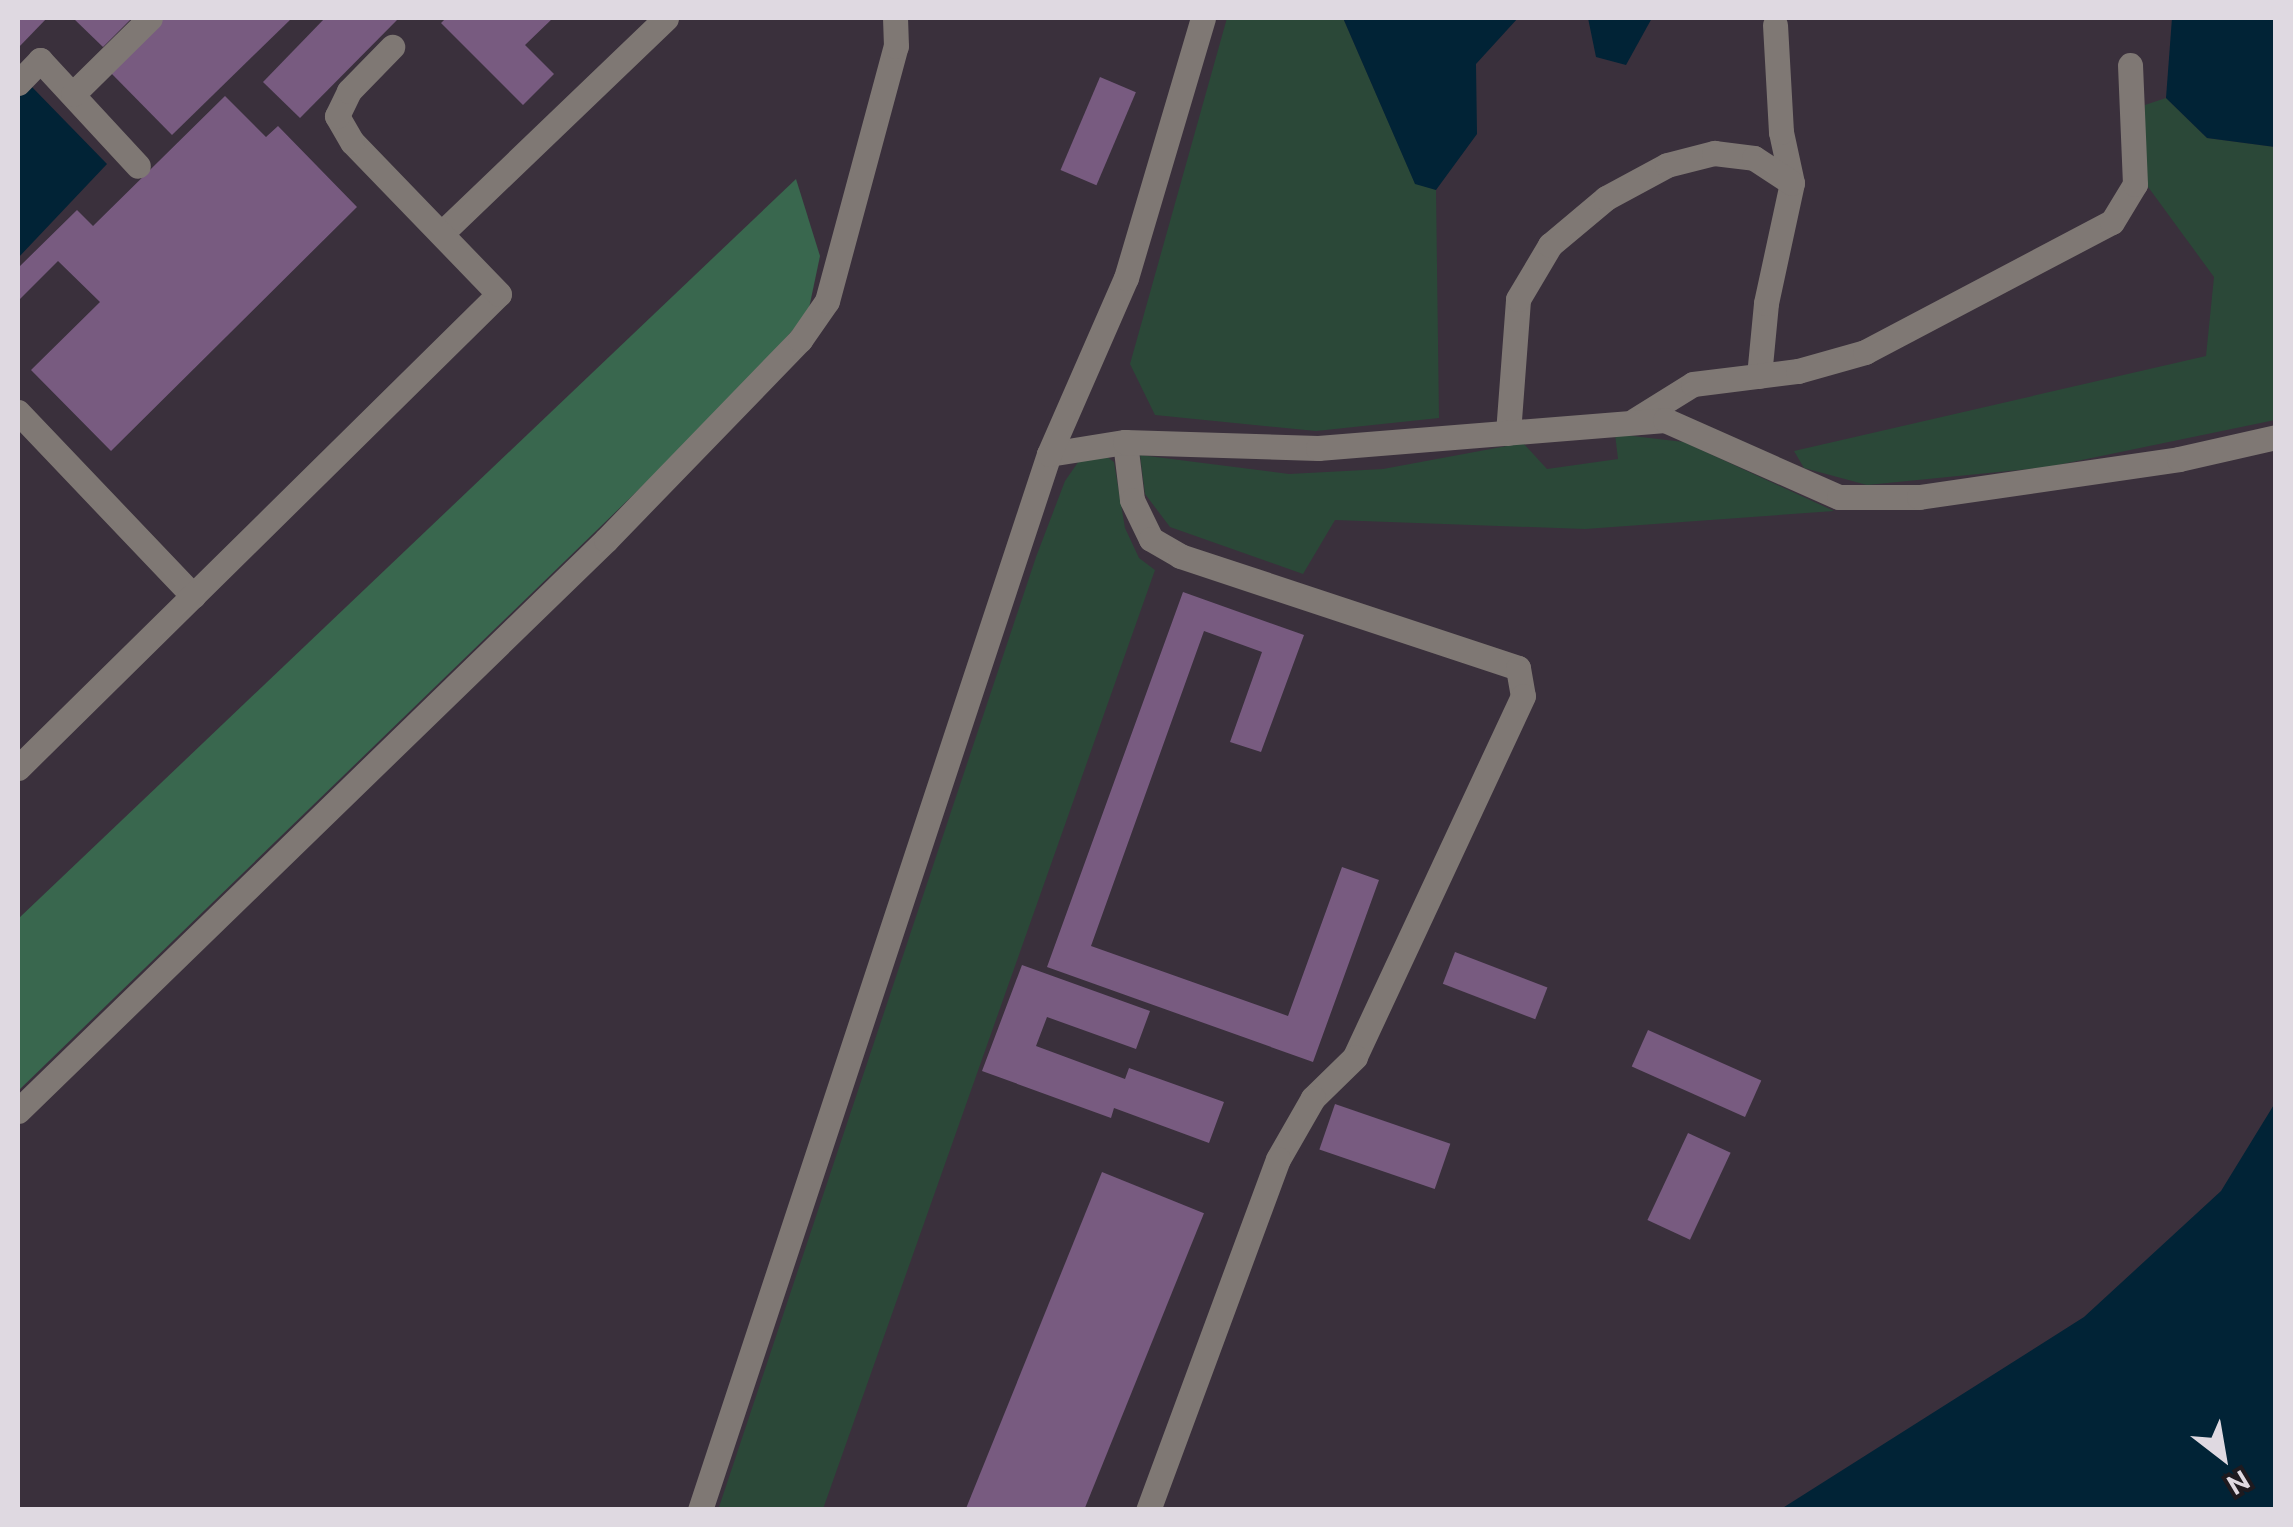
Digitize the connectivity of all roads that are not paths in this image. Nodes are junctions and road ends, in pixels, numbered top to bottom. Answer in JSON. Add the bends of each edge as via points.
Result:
{"nodes":[{"id":1,"x":150,"y":18,"type":"edge"},
{"id":2,"x":666,"y":18,"type":"edge"},
{"id":3,"x":895,"y":18,"type":"edge"},
{"id":4,"x":1203,"y":18,"type":"edge"},
{"id":5,"x":1775,"y":25,"type":"dead end"},
{"id":6,"x":392,"y":47,"type":"dead end"},
{"id":7,"x":2130,"y":66,"type":"dead end"},
{"id":8,"x":18,"y":83,"type":"edge"},
{"id":9,"x":73,"y":94,"type":"junction"},
{"id":10,"x":138,"y":166,"type":"dead end"},
{"id":11,"x":1792,"y":183,"type":"junction"},
{"id":12,"x":442,"y":232,"type":"junction"},
{"id":13,"x":1759,"y":376,"type":"junction"},
{"id":14,"x":18,"y":412,"type":"edge"},
{"id":15,"x":1630,"y":423,"type":"junction"},
{"id":16,"x":1508,"y":433,"type":"junction"},
{"id":17,"x":2276,"y":437,"type":"edge"},
{"id":18,"x":1125,"y":442,"type":"junction"},
{"id":19,"x":1049,"y":454,"type":"junction"},
{"id":20,"x":194,"y":596,"type":"junction"},
{"id":21,"x":18,"y":768,"type":"edge"},
{"id":22,"x":18,"y":1111,"type":"edge"},
{"id":23,"x":700,"y":1510,"type":"edge"},
{"id":24,"x":1148,"y":1510,"type":"edge"}],
"edges":[{"from":1,"to":9,"type":"street"},
{"from":2,"to":12,"type":"street"},
{"from":3,"to":22,"type":"street","via":[[896,46],[833,282],[800,340],[606,540]]},
{"from":4,"to":19,"type":"street","via":[[1126,278]]},
{"from":5,"to":11,"type":"street","via":[[1780,132]]},
{"from":6,"to":12,"type":"street","via":[[349,91],[337,116],[352,142]]},
{"from":7,"to":13,"type":"street","via":[[2135,184],[2112,222],[1865,352]]},
{"from":8,"to":9,"type":"street","via":[[40,60]]},
{"from":9,"to":10,"type":"street"},
{"from":11,"to":13,"type":"street","via":[[1766,304]]},
{"from":11,"to":16,"type":"street","via":[[1754,158],[1714,152],[1666,165],[1606,198],[1550,245],[1518,299]]},
{"from":12,"to":20,"type":"street","via":[[488,277],[499,294],[492,306]]},
{"from":13,"to":15,"type":"street","via":[[1693,384]]},
{"from":14,"to":20,"type":"street"},
{"from":15,"to":16,"type":"street"},
{"from":15,"to":17,"type":"street","via":[[1665,420],[1839,497],[1919,497]]},
{"from":16,"to":18,"type":"street","via":[[1318,448]]},
{"from":18,"to":19,"type":"street"},
{"from":18,"to":24,"type":"street","via":[[1132,500],[1151,539],[1180,556],[1518,668],[1523,696],[1356,1057],[1313,1098],[1278,1158]]},
{"from":19,"to":23,"type":"street"},
{"from":20,"to":21,"type":"street"}]}
